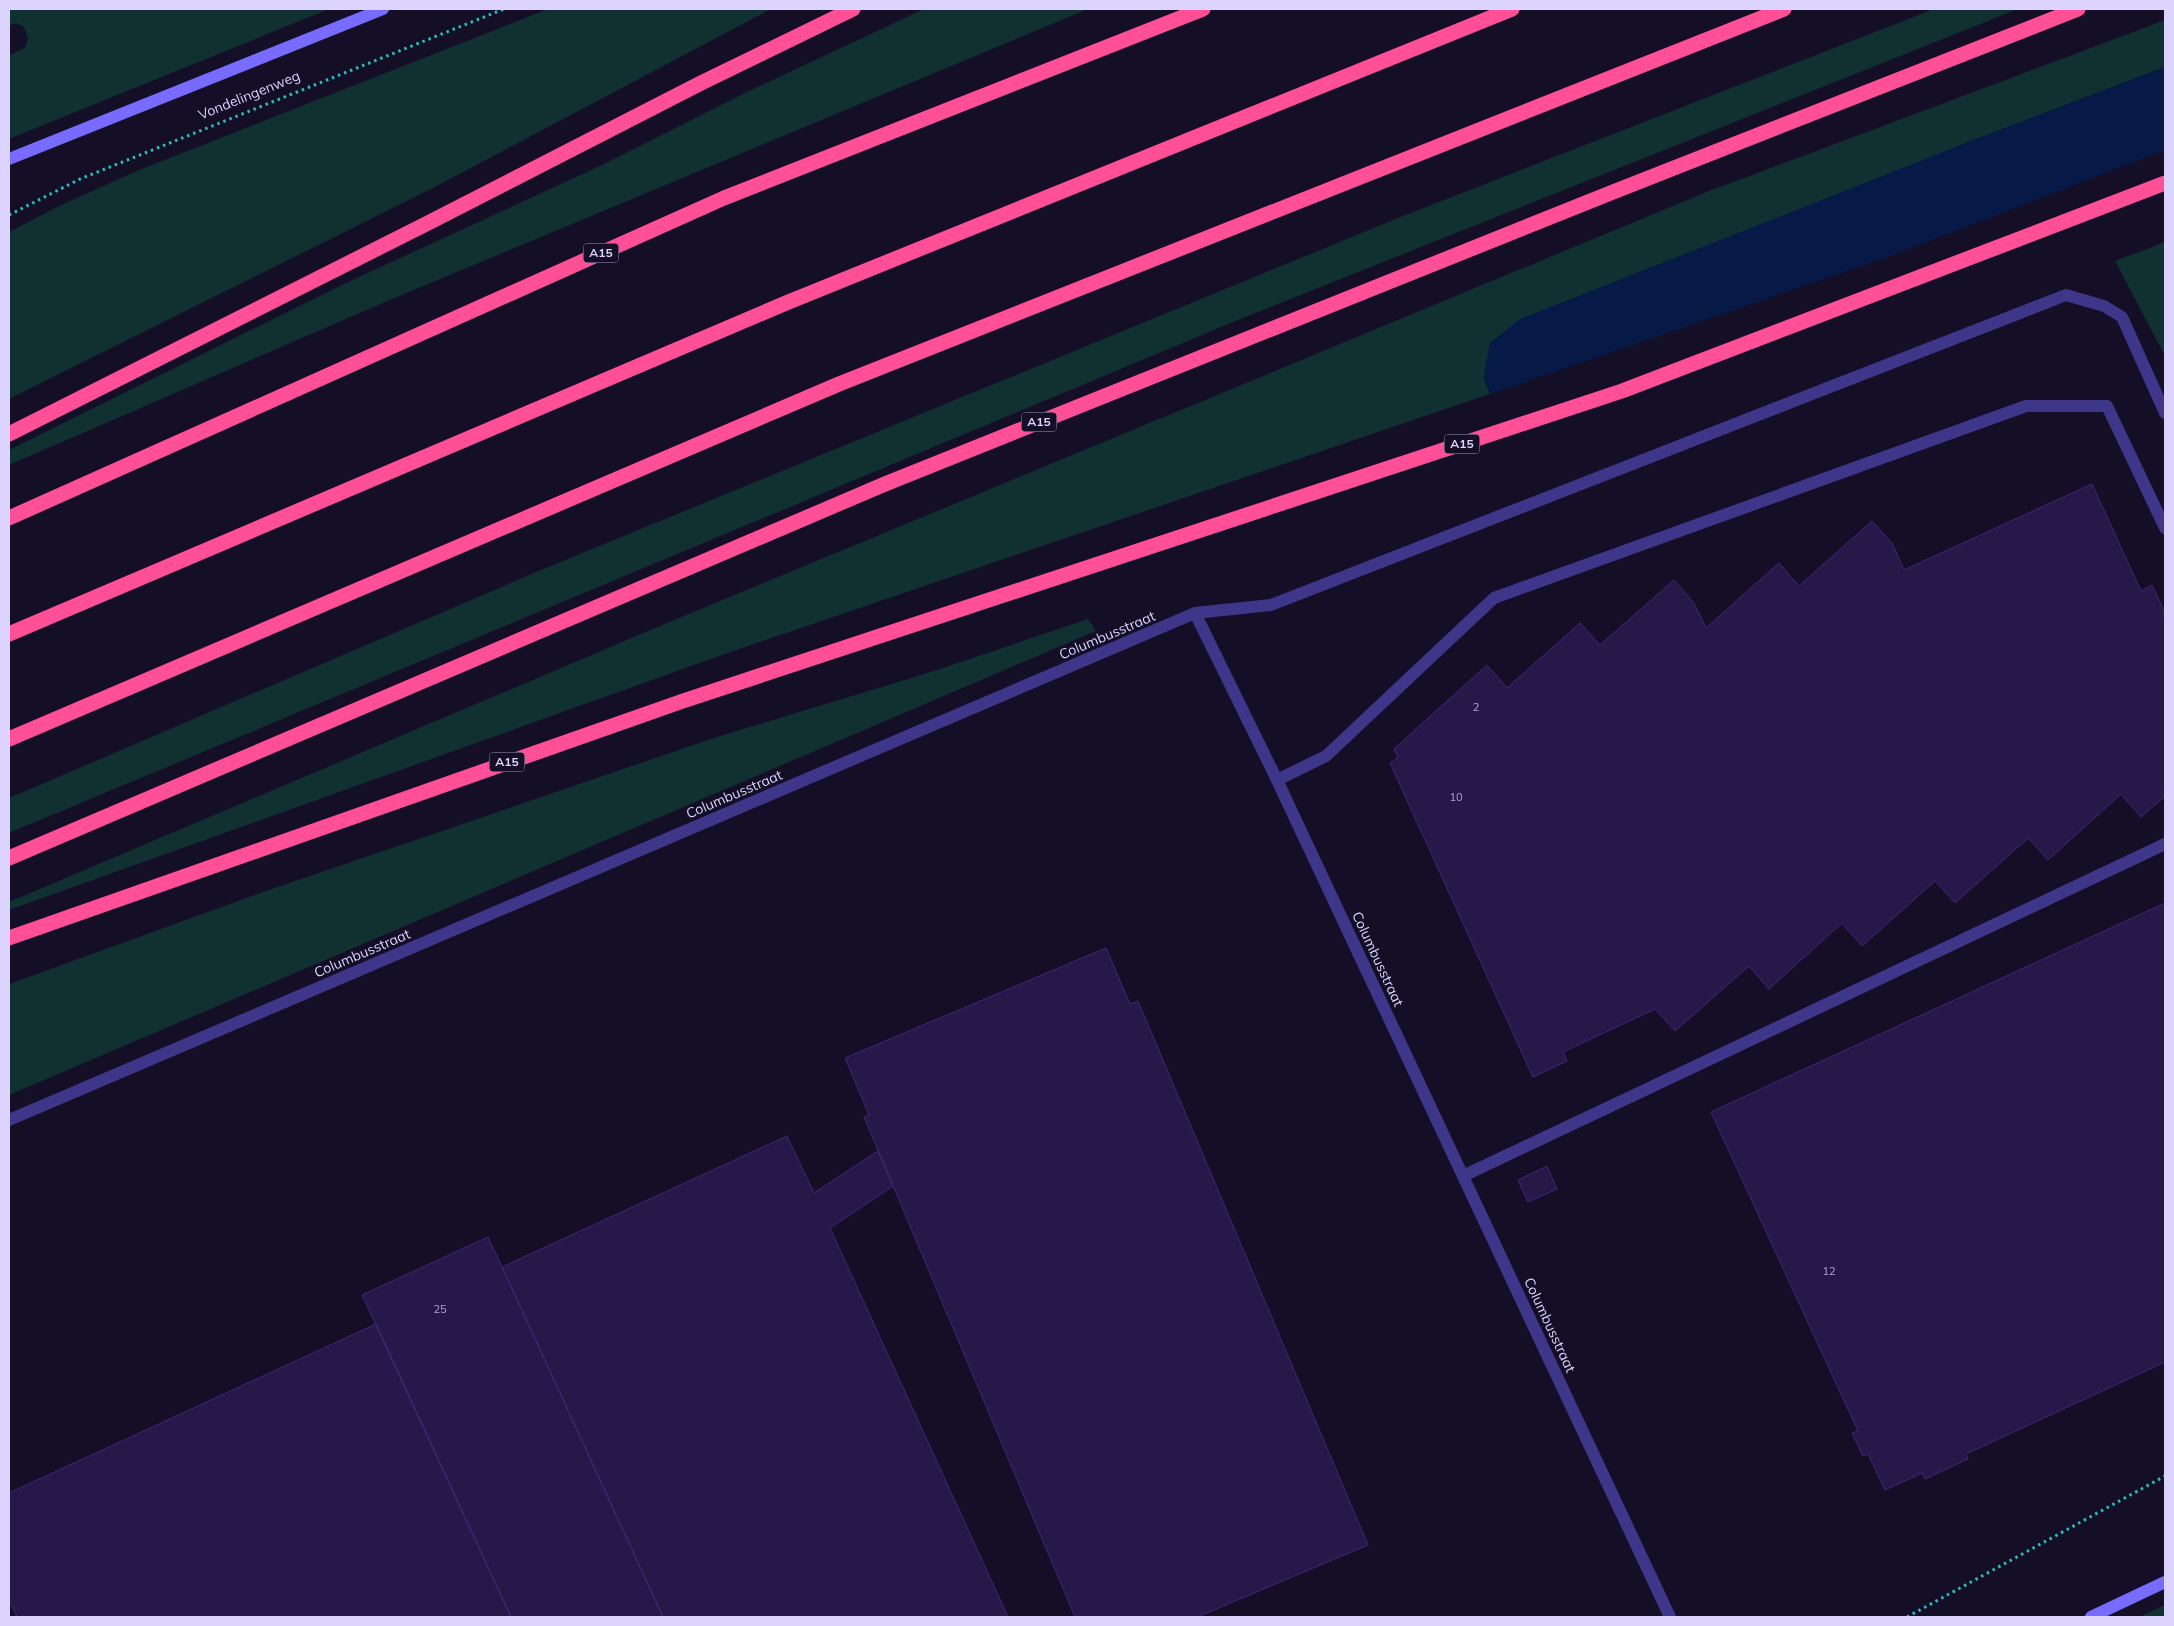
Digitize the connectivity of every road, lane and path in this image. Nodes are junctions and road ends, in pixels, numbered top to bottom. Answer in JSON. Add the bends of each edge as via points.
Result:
{"nodes":[{"id":1,"x":383,"y":9,"type":"edge"},
{"id":2,"x":504,"y":9,"type":"edge"},
{"id":3,"x":853,"y":9,"type":"edge"},
{"id":4,"x":1203,"y":9,"type":"edge"},
{"id":5,"x":1512,"y":9,"type":"edge"},
{"id":6,"x":1784,"y":9,"type":"edge"},
{"id":7,"x":2078,"y":9,"type":"edge"},
{"id":8,"x":9,"y":159,"type":"edge"},
{"id":9,"x":2165,"y":184,"type":"edge"},
{"id":10,"x":9,"y":215,"type":"edge"},
{"id":11,"x":2165,"y":413,"type":"edge"},
{"id":12,"x":9,"y":434,"type":"edge"},
{"id":13,"x":9,"y":518,"type":"edge"},
{"id":14,"x":2165,"y":528,"type":"edge"},
{"id":15,"x":1195,"y":613,"type":"junction"},
{"id":16,"x":9,"y":634,"type":"edge"},
{"id":17,"x":9,"y":739,"type":"edge"},
{"id":18,"x":1277,"y":780,"type":"junction"},
{"id":19,"x":2165,"y":844,"type":"edge"},
{"id":20,"x":9,"y":858,"type":"edge"},
{"id":21,"x":9,"y":938,"type":"edge"},
{"id":22,"x":9,"y":1120,"type":"edge"},
{"id":23,"x":1463,"y":1176,"type":"junction"},
{"id":24,"x":2165,"y":1476,"type":"edge"},
{"id":25,"x":2165,"y":1582,"type":"edge"},
{"id":26,"x":1670,"y":1617,"type":"edge"},
{"id":27,"x":1907,"y":1617,"type":"edge"},
{"id":28,"x":2091,"y":1617,"type":"edge"}],
"edges":[{"from":1,"to":8,"type":"main road"},
{"from":2,"to":10,"type":"path","name":"Vondelingenweg","via":[[80,179]]},
{"from":3,"to":12,"type":"highway","via":[[718,74]]},
{"from":4,"to":13,"type":"highway","number":"A15","via":[[724,198]]},
{"from":5,"to":16,"type":"highway","via":[[786,303]]},
{"from":6,"to":17,"type":"highway","via":[[839,384]]},
{"from":7,"to":20,"type":"highway","number":"A15","via":[[886,484]]},
{"from":9,"to":21,"type":"highway","number":"A15","via":[[1622,391],[749,678]]},
{"from":11,"to":15,"type":"street","via":[[2122,317],[2104,306],[2066,295],[1271,605]]},
{"from":14,"to":18,"type":"street","via":[[2107,406],[2026,406],[1494,598],[1326,756]]},
{"from":15,"to":18,"type":"street","name":"Columbusstraat"},
{"from":15,"to":22,"type":"street","name":"Columbusstraat"},
{"from":18,"to":23,"type":"street","name":"Columbusstraat"},
{"from":19,"to":23,"type":"street"},
{"from":23,"to":26,"type":"street","name":"Columbusstraat"},
{"from":24,"to":27,"type":"path"},
{"from":25,"to":28,"type":"main road"}]}
